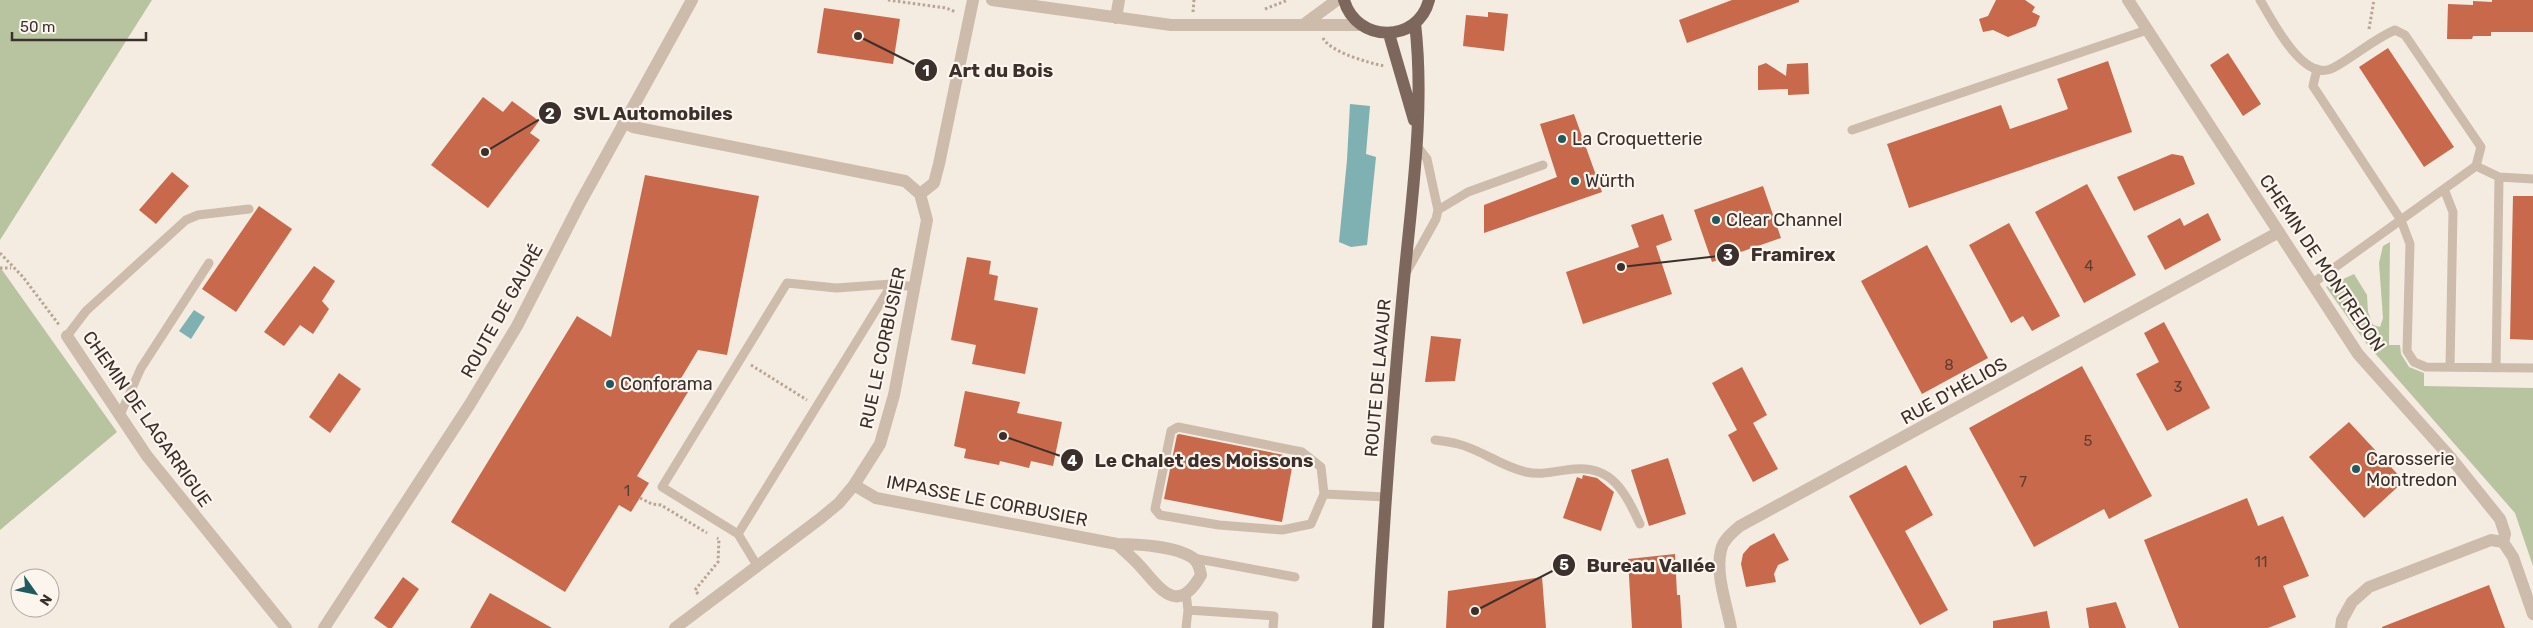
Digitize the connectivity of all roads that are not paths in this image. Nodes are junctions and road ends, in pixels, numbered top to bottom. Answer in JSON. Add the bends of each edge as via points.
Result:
{"nodes":[{"id":1,"x":692,"y":0,"type":"edge"},
{"id":2,"x":973,"y":0,"type":"edge"},
{"id":3,"x":992,"y":0,"type":"edge"},
{"id":4,"x":1119,"y":0,"type":"edge"},
{"id":5,"x":1337,"y":0,"type":"edge"},
{"id":6,"x":1344,"y":0,"type":"edge"},
{"id":7,"x":1429,"y":0,"type":"edge"},
{"id":8,"x":2128,"y":0,"type":"edge"},
{"id":9,"x":2260,"y":0,"type":"edge"},
{"id":10,"x":1116,"y":18,"type":"junction"},
{"id":11,"x":1415,"y":24,"type":"junction"},
{"id":12,"x":1303,"y":25,"type":"junction"},
{"id":13,"x":1360,"y":25,"type":"junction"},
{"id":14,"x":2147,"y":30,"type":"junction"},
{"id":15,"x":1389,"y":34,"type":"junction"},
{"id":16,"x":2317,"y":69,"type":"junction"},
{"id":17,"x":623,"y":122,"type":"junction"},
{"id":18,"x":1852,"y":130,"type":"dead end"},
{"id":19,"x":1418,"y":132,"type":"junction"},
{"id":20,"x":1417,"y":146,"type":"junction"},
{"id":21,"x":1543,"y":166,"type":"dead end"},
{"id":22,"x":2476,"y":166,"type":"junction"},
{"id":23,"x":2499,"y":177,"type":"junction"},
{"id":24,"x":2533,"y":179,"type":"edge"},
{"id":25,"x":2444,"y":189,"type":"junction"},
{"id":26,"x":920,"y":194,"type":"junction"},
{"id":27,"x":249,"y":208,"type":"dead end"},
{"id":28,"x":1438,"y":210,"type":"junction"},
{"id":29,"x":2401,"y":220,"type":"junction"},
{"id":30,"x":2280,"y":232,"type":"junction"},
{"id":31,"x":208,"y":263,"type":"dead end"},
{"id":32,"x":1404,"y":276,"type":"junction"},
{"id":33,"x":2313,"y":283,"type":"junction"},
{"id":34,"x":892,"y":284,"type":"junction"},
{"id":35,"x":915,"y":287,"type":"junction"},
{"id":36,"x":67,"y":336,"type":"joint"},
{"id":37,"x":2450,"y":367,"type":"junction"},
{"id":38,"x":2496,"y":368,"type":"junction"},
{"id":39,"x":2533,"y":368,"type":"edge"},
{"id":40,"x":120,"y":416,"type":"junction"},
{"id":41,"x":1435,"y":440,"type":"dead end"},
{"id":42,"x":854,"y":485,"type":"junction"},
{"id":43,"x":1324,"y":494,"type":"junction"},
{"id":44,"x":1386,"y":497,"type":"junction"},
{"id":45,"x":1640,"y":524,"type":"dead end"},
{"id":46,"x":738,"y":534,"type":"junction"},
{"id":47,"x":2503,"y":542,"type":"junction"},
{"id":48,"x":1117,"y":544,"type":"junction"},
{"id":49,"x":1193,"y":558,"type":"junction"},
{"id":50,"x":758,"y":567,"type":"junction"},
{"id":51,"x":1295,"y":578,"type":"dead end"},
{"id":52,"x":1186,"y":593,"type":"junction"},
{"id":53,"x":1188,"y":610,"type":"junction"},
{"id":54,"x":2533,"y":614,"type":"edge"},
{"id":55,"x":286,"y":628,"type":"edge"},
{"id":56,"x":324,"y":628,"type":"edge"},
{"id":57,"x":675,"y":628,"type":"edge"},
{"id":58,"x":1186,"y":628,"type":"edge"},
{"id":59,"x":1273,"y":628,"type":"edge"},
{"id":60,"x":1378,"y":628,"type":"edge"},
{"id":61,"x":1731,"y":628,"type":"edge"},
{"id":62,"x":2341,"y":628,"type":"edge"}],
"edges":[{"from":1,"to":17,"type":"street","name":"ROUTE DE GAURÉ"},
{"from":2,"to":26,"type":"street","via":[[938,170],[934,183]]},
{"from":3,"to":10,"type":"street"},
{"from":4,"to":10,"type":"street"},
{"from":5,"to":12,"type":"street"},
{"from":6,"to":13,"type":"main road"},
{"from":7,"to":11,"type":"main road"},
{"from":8,"to":14,"type":"street","name":"CHEMIN DE MONTREDON"},
{"from":9,"to":16,"type":"lane","via":[[2290,48],[2302,62]]},
{"from":10,"to":12,"type":"street","via":[[1171,25]]},
{"from":11,"to":15,"type":"main road"},
{"from":11,"to":19,"type":"main road","name":"ROUTE DE LAVAUR","via":[[1420,62]]},
{"from":12,"to":13,"type":"street"},
{"from":13,"to":15,"type":"main road","via":[[1374,32]]},
{"from":14,"to":18,"type":"lane"},
{"from":14,"to":30,"type":"street","name":"CHEMIN DE MONTREDON"},
{"from":15,"to":19,"type":"main road","name":"ROUTE DE LAVAUR"},
{"from":16,"to":22,"type":"lane","via":[[2331,70],[2395,30],[2405,35],[2481,147]]},
{"from":16,"to":29,"type":"lane","via":[[2313,86]]},
{"from":17,"to":26,"type":"street","via":[[633,127],[892,177],[905,181]]},
{"from":17,"to":56,"type":"street","name":"ROUTE DE GAURÉ","via":[[517,326]]},
{"from":19,"to":20,"type":"main road","name":"ROUTE DE LAVAUR"},
{"from":20,"to":28,"type":"lane","via":[[1427,158]]},
{"from":20,"to":32,"type":"main road","name":"ROUTE DE LAVAUR"},
{"from":21,"to":28,"type":"lane","via":[[1468,192]]},
{"from":22,"to":23,"type":"lane"},
{"from":22,"to":25,"type":"lane"},
{"from":23,"to":24,"type":"lane"},
{"from":23,"to":38,"type":"lane"},
{"from":25,"to":29,"type":"lane"},
{"from":25,"to":37,"type":"lane","via":[[2453,212]]},
{"from":26,"to":35,"type":"street","name":"RUE LE CORBUSIER","via":[[927,220]]},
{"from":27,"to":36,"type":"lane","via":[[198,215],[186,220],[86,311]]},
{"from":28,"to":32,"type":"lane"},
{"from":29,"to":33,"type":"lane"},
{"from":29,"to":37,"type":"lane","via":[[2410,244],[2407,351],[2414,362],[2426,367]]},
{"from":30,"to":33,"type":"street","name":"CHEMIN DE MONTREDON"},
{"from":30,"to":61,"type":"street","name":"RUE D'HÉLIOS","via":[[1740,526],[1724,543],[1719,565]]},
{"from":31,"to":40,"type":"lane","via":[[141,368]]},
{"from":32,"to":44,"type":"main road","name":"ROUTE DE LAVAUR"},
{"from":33,"to":47,"type":"street","name":"CHEMIN DE MONTREDON","via":[[2358,354],[2451,458],[2500,519],[2505,534]]},
{"from":34,"to":35,"type":"lane"},
{"from":34,"to":46,"type":"lane"},
{"from":34,"to":46,"type":"lane","via":[[836,288],[788,283],[740,359],[662,487]]},
{"from":35,"to":42,"type":"street","name":"RUE LE CORBUSIER","via":[[888,418],[876,452]]},
{"from":36,"to":40,"type":"street","name":"CHEMIN DE LAGARRIGUE"},
{"from":37,"to":38,"type":"lane"},
{"from":38,"to":39,"type":"lane"},
{"from":40,"to":55,"type":"street","name":"CHEMIN DE LAGARRIGUE","via":[[152,463]]},
{"from":41,"to":45,"type":"lane","via":[[1458,444],[1497,463],[1526,472],[1546,474],[1591,470],[1613,480],[1624,491]]},
{"from":42,"to":48,"type":"street","name":"IMPASSE LE CORBUSIER","via":[[876,498]]},
{"from":42,"to":50,"type":"street","name":"RUE LE CORBUSIER","via":[[839,503]]},
{"from":43,"to":43,"type":"lane","via":[[1321,467],[1302,452],[1178,426],[1171,431],[1155,509],[1160,515],[1219,525],[1282,530],[1311,524]]},
{"from":43,"to":44,"type":"lane"},
{"from":44,"to":60,"type":"main road","name":"ROUTE DE LAVAUR"},
{"from":46,"to":50,"type":"lane"},
{"from":47,"to":54,"type":"street","name":"CHEMIN DE MONTREDON","via":[[2513,557]]},
{"from":47,"to":62,"type":"street","via":[[2491,540],[2369,587],[2352,602]]},
{"from":48,"to":49,"type":"street","name":"IMPASSE LE CORBUSIER","via":[[1177,551]]},
{"from":48,"to":52,"type":"street","via":[[1162,592],[1176,596]]},
{"from":49,"to":51,"type":"lane"},
{"from":49,"to":52,"type":"street","via":[[1201,575]]},
{"from":50,"to":57,"type":"street","name":"RUE LE CORBUSIER"},
{"from":52,"to":53,"type":"lane"},
{"from":53,"to":58,"type":"lane"},
{"from":53,"to":59,"type":"lane","via":[[1274,616]]}]}
